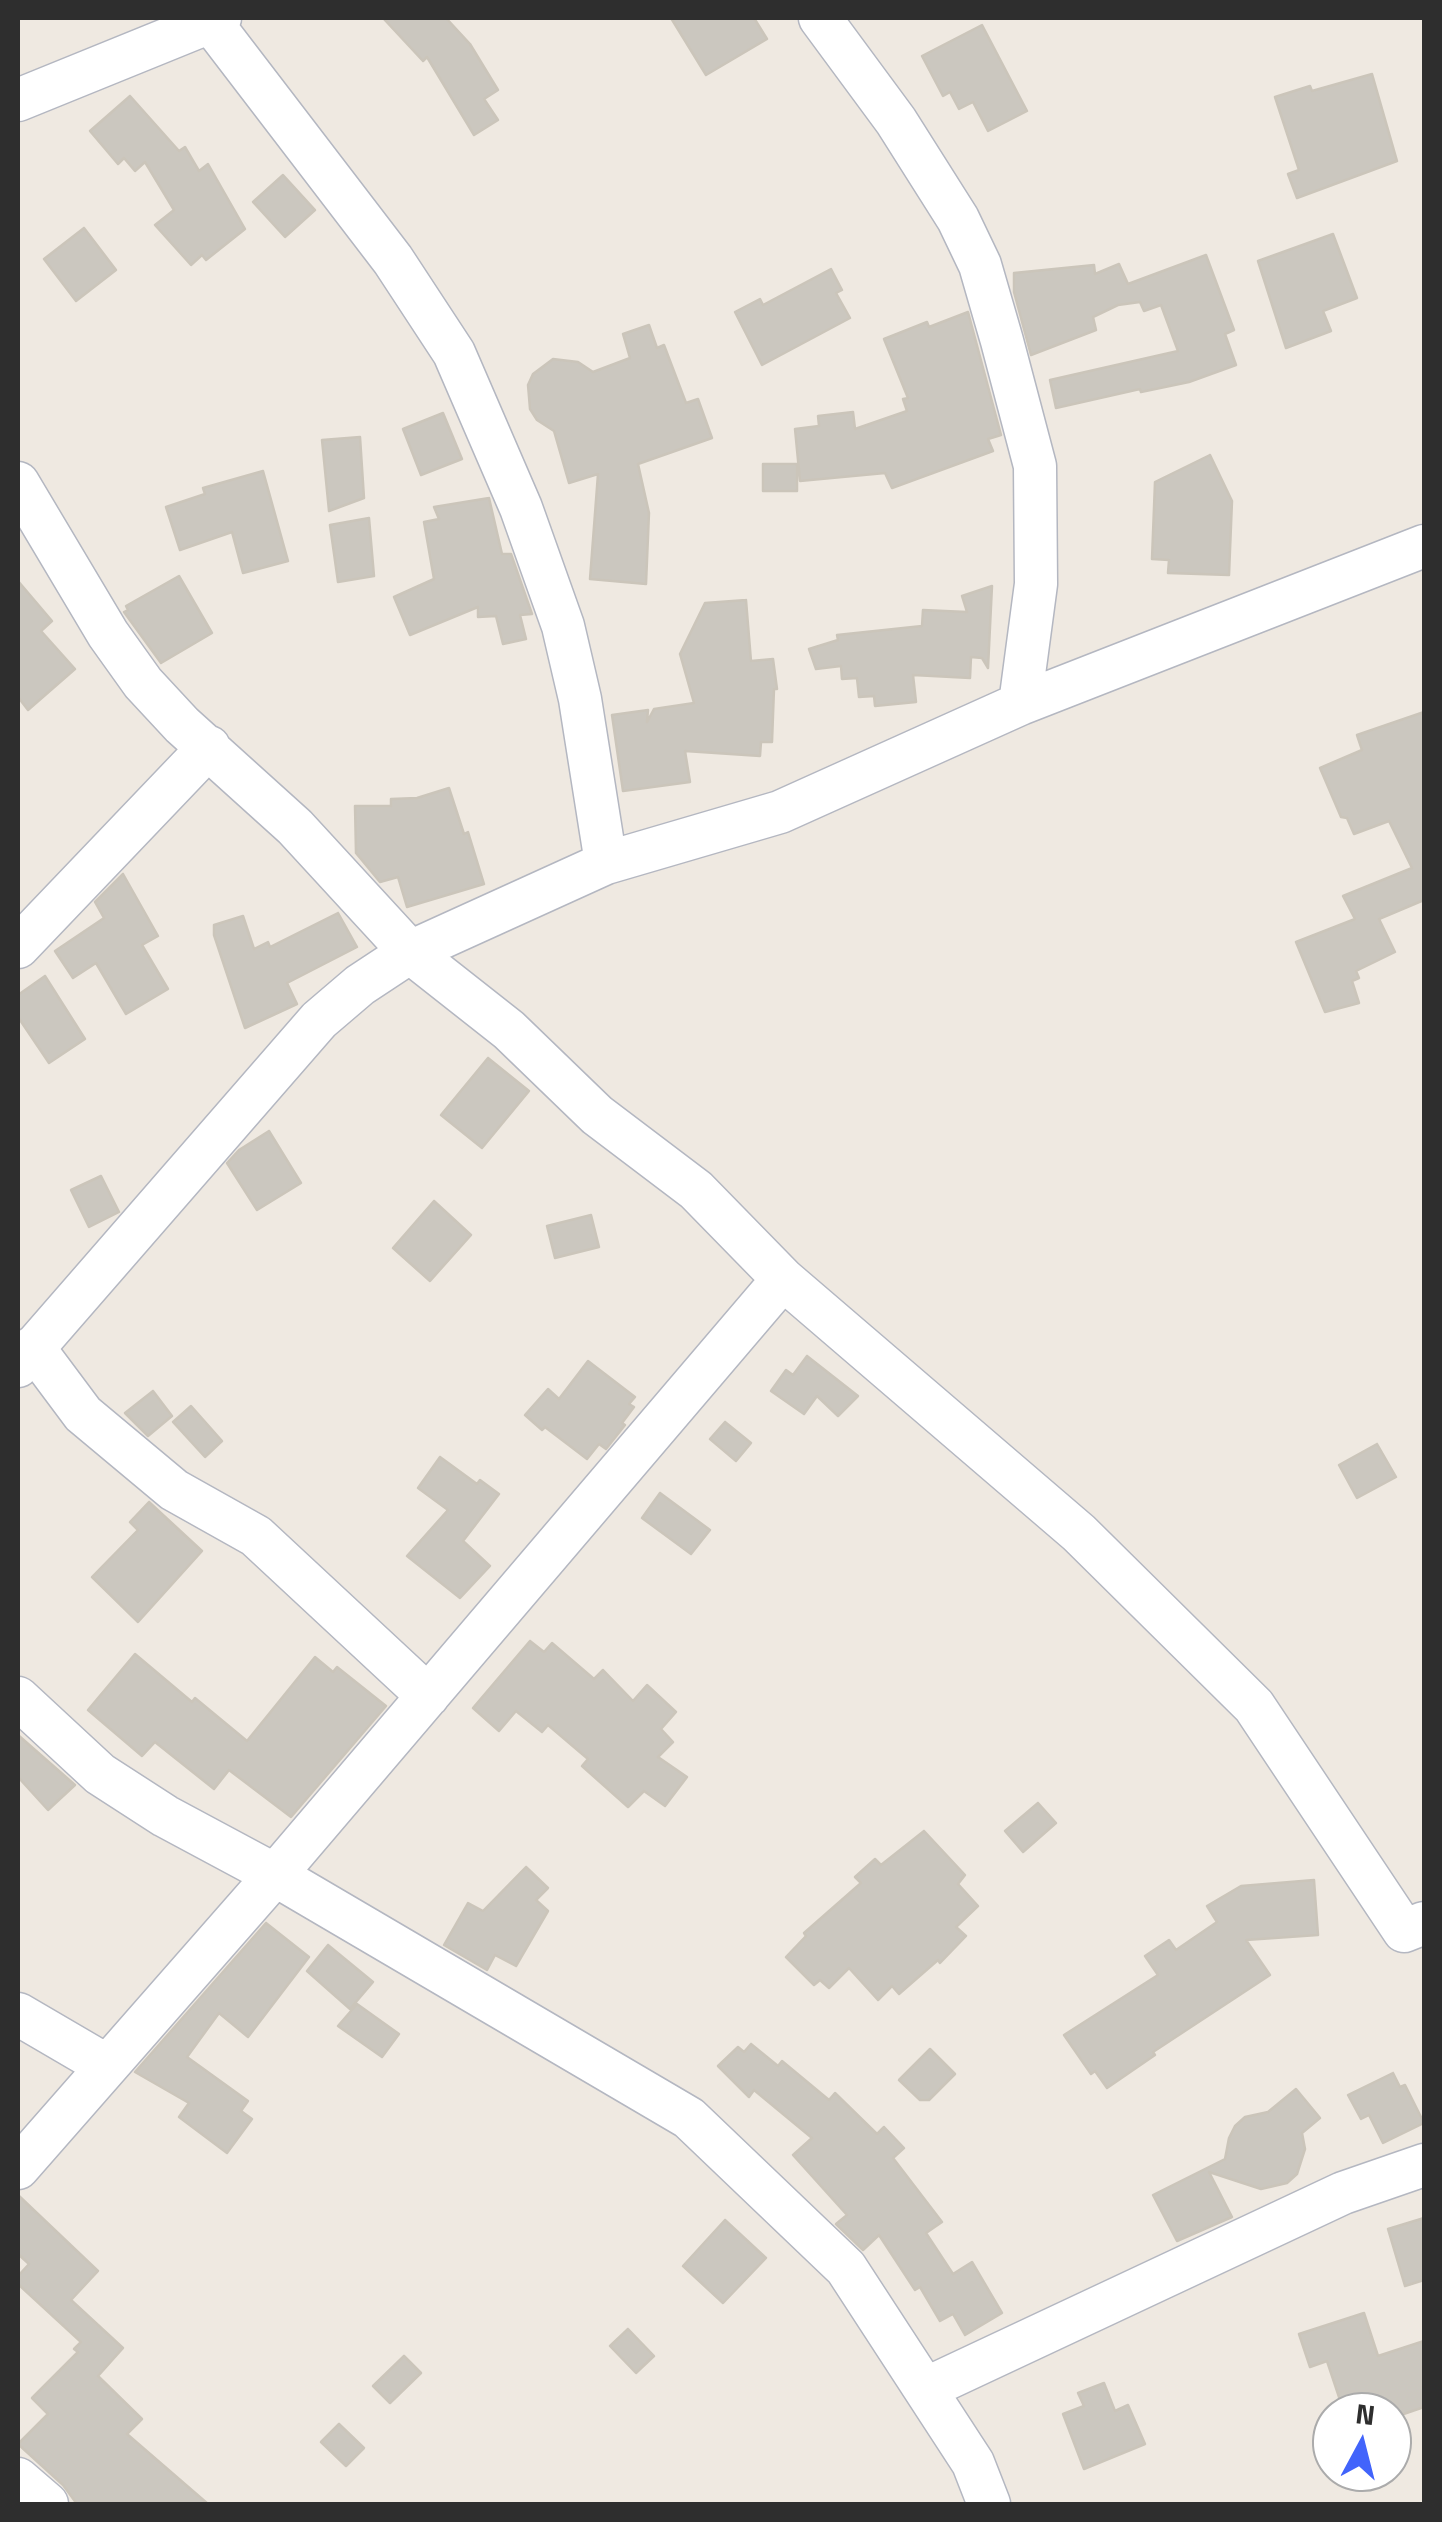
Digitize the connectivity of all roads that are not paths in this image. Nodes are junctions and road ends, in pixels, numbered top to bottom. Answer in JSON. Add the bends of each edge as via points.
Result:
{"nodes":[{"id":1,"x":820,"y":18,"type":"edge"},
{"id":2,"x":215,"y":19,"type":"edge"},
{"id":3,"x":18,"y":100,"type":"edge"},
{"id":4,"x":18,"y":483,"type":"edge"},
{"id":5,"x":1424,"y":546,"type":"edge"},
{"id":6,"x":1020,"y":704,"type":"junction"},
{"id":7,"x":209,"y":748,"type":"junction"},
{"id":8,"x":606,"y":863,"type":"junction"},
{"id":9,"x":18,"y":947,"type":"edge"},
{"id":10,"x":410,"y":952,"type":"junction"},
{"id":11,"x":783,"y":1279,"type":"junction"},
{"id":12,"x":25,"y":1356,"type":"edge"},
{"id":13,"x":428,"y":1696,"type":"junction"},
{"id":14,"x":18,"y":1698,"type":"edge"},
{"id":15,"x":276,"y":1875,"type":"junction"},
{"id":16,"x":1418,"y":1939,"type":"edge"},
{"id":17,"x":18,"y":2014,"type":"edge"},
{"id":18,"x":107,"y":2066,"type":"junction"},
{"id":19,"x":1424,"y":2164,"type":"edge"},
{"id":20,"x":18,"y":2168,"type":"edge"},
{"id":21,"x":925,"y":2389,"type":"junction"},
{"id":22,"x":18,"y":2478,"type":"edge"},
{"id":23,"x":47,"y":2504,"type":"edge"},
{"id":24,"x":989,"y":2504,"type":"edge"}],
"edges":[{"from":1,"to":6,"type":"street","via":[[896,121],[980,265],[1035,466],[1036,584]]},
{"from":2,"to":3,"type":"street"},
{"from":2,"to":8,"type":"street","via":[[454,353],[522,508],[563,626]]},
{"from":4,"to":7,"type":"street","via":[[108,634],[144,683]]},
{"from":5,"to":6,"type":"street"},
{"from":6,"to":8,"type":"street","via":[[780,812]]},
{"from":7,"to":9,"type":"street"},
{"from":7,"to":10,"type":"street","via":[[295,827]]},
{"from":8,"to":10,"type":"street"},
{"from":10,"to":11,"type":"street","via":[[510,1030],[598,1116],[696,1190]]},
{"from":10,"to":12,"type":"street","via":[[319,1020]]},
{"from":11,"to":13,"type":"street"},
{"from":11,"to":16,"type":"street","via":[[1079,1533],[1254,1706]]},
{"from":12,"to":13,"type":"street","via":[[174,1490],[256,1536]]},
{"from":13,"to":15,"type":"street"},
{"from":14,"to":15,"type":"street","via":[[100,1774]]},
{"from":15,"to":18,"type":"street"},
{"from":15,"to":21,"type":"street","via":[[690,2118],[846,2268]]},
{"from":17,"to":18,"type":"street"},
{"from":18,"to":20,"type":"street"},
{"from":19,"to":21,"type":"street","via":[[1343,2193]]},
{"from":21,"to":24,"type":"street","via":[[973,2463]]},
{"from":22,"to":23,"type":"street"}]}
